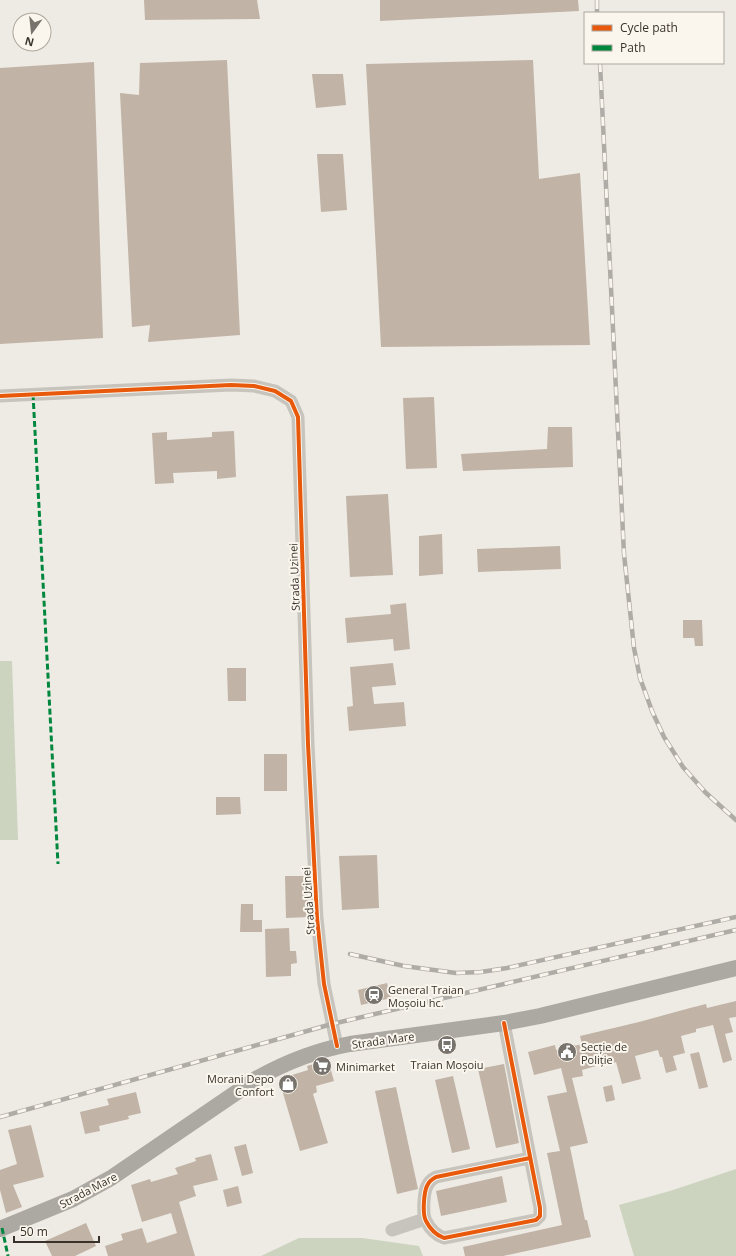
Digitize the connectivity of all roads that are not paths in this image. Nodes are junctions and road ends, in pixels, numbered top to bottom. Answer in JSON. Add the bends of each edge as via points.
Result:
{"nodes":[{"id":1,"x":0,"y":396,"type":"edge"},
{"id":2,"x":736,"y":968,"type":"edge"},
{"id":3,"x":504,"y":1023,"type":"junction"},
{"id":4,"x":337,"y":1046,"type":"junction"},
{"id":5,"x":530,"y":1158,"type":"junction"},
{"id":6,"x":425,"y":1219,"type":"junction"},
{"id":7,"x":0,"y":1229,"type":"edge"},
{"id":8,"x":392,"y":1230,"type":"dead end"}],
"edges":[{"from":1,"to":4,"type":"street","name":"Strada Uzinei","via":[[231,385],[254,386],[275,391],[291,401],[298,417],[308,744],[317,918],[324,984]]},
{"from":2,"to":3,"type":"main road","name":"Strada Mare"},
{"from":3,"to":4,"type":"main road","name":"Strada Mare"},
{"from":3,"to":5,"type":"street"},
{"from":4,"to":7,"type":"main road","name":"Strada Mare","via":[[274,1069],[111,1178],[73,1199]]},
{"from":5,"to":6,"type":"street","via":[[436,1177],[426,1186]]},
{"from":5,"to":6,"type":"street","via":[[540,1208],[540,1216],[536,1220],[444,1238],[436,1235]]},
{"from":6,"to":8,"type":"street"}]}
